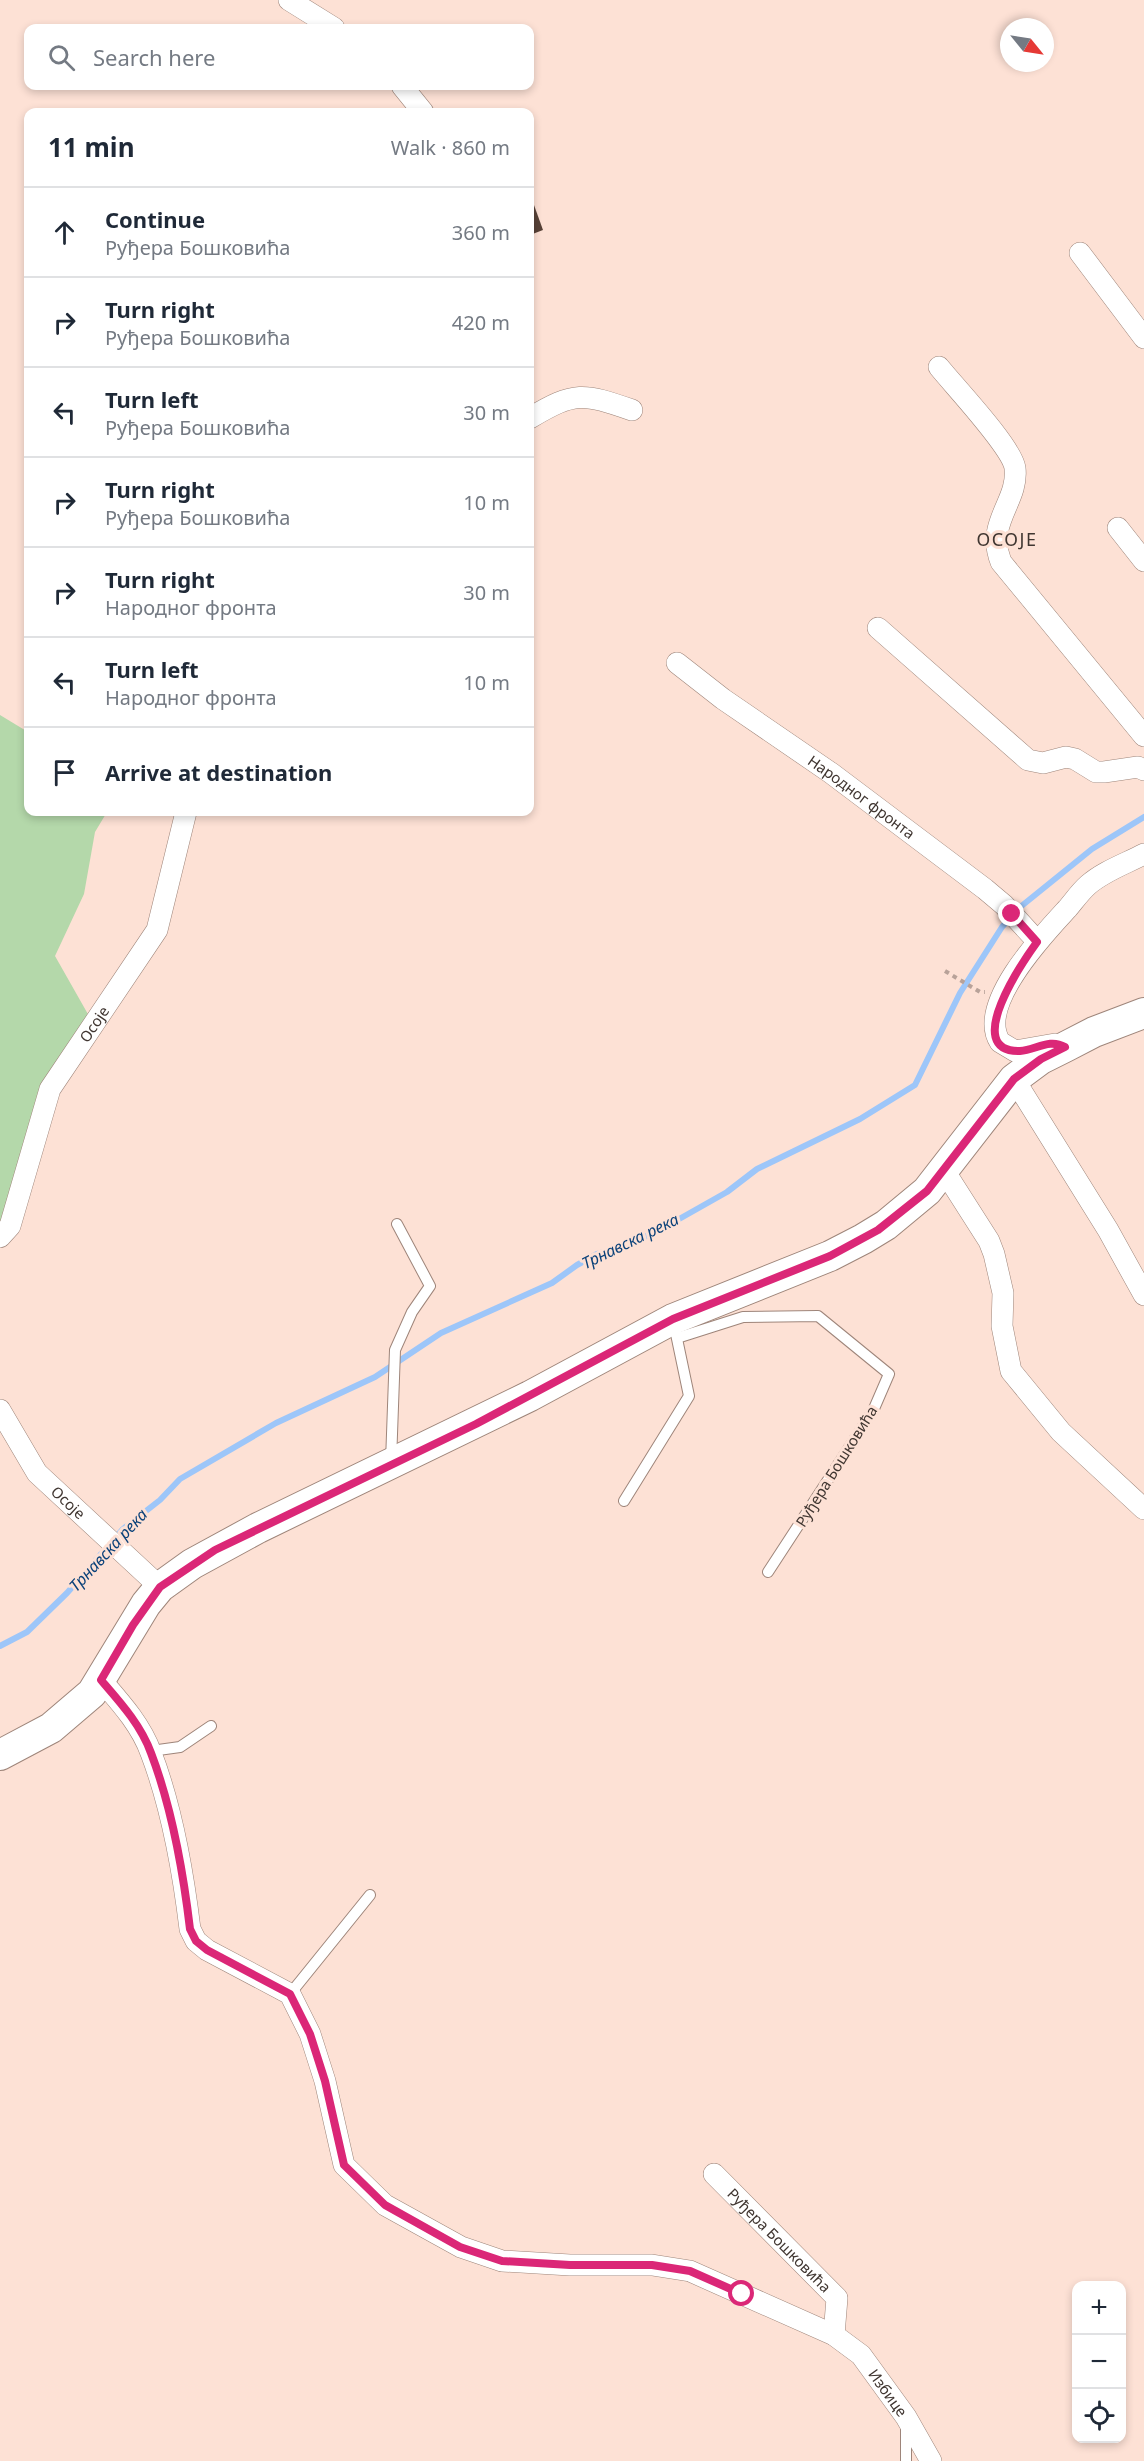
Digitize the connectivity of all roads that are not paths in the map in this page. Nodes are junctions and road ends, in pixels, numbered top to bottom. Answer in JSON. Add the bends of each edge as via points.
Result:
{"nodes":[{"id":1,"x":289,"y":0,"type":"edge"},
{"id":2,"x":328,"y":24,"type":"edge"},
{"id":3,"x":405,"y":90,"type":"edge"},
{"id":4,"x":420,"y":108,"type":"edge"},
{"id":5,"x":1080,"y":253,"type":"dead end"},
{"id":6,"x":1144,"y":338,"type":"edge"},
{"id":7,"x":939,"y":367,"type":"dead end"},
{"id":8,"x":632,"y":410,"type":"dead end"},
{"id":9,"x":534,"y":416,"type":"edge"},
{"id":10,"x":1118,"y":528,"type":"dead end"},
{"id":11,"x":1144,"y":561,"type":"edge"},
{"id":12,"x":878,"y":628,"type":"dead end"},
{"id":13,"x":677,"y":663,"type":"dead end"},
{"id":14,"x":1144,"y":736,"type":"edge"},
{"id":15,"x":1144,"y":770,"type":"edge"},
{"id":16,"x":185,"y":816,"type":"edge"},
{"id":17,"x":1144,"y":854,"type":"edge"},
{"id":18,"x":1037,"y":942,"type":"junction"},
{"id":19,"x":1144,"y":1013,"type":"edge"},
{"id":20,"x":1065,"y":1047,"type":"junction"},
{"id":21,"x":1014,"y":1079,"type":"junction"},
{"id":22,"x":945,"y":1172,"type":"junction"},
{"id":23,"x":397,"y":1224,"type":"dead end"},
{"id":24,"x":0,"y":1237,"type":"edge"},
{"id":25,"x":1144,"y":1295,"type":"edge"},
{"id":26,"x":675,"y":1328,"type":"junction"},
{"id":27,"x":0,"y":1410,"type":"edge"},
{"id":28,"x":391,"y":1465,"type":"junction"},
{"id":29,"x":624,"y":1501,"type":"dead end"},
{"id":30,"x":1144,"y":1509,"type":"edge"},
{"id":31,"x":768,"y":1572,"type":"dead end"},
{"id":32,"x":160,"y":1587,"type":"junction"},
{"id":33,"x":101,"y":1680,"type":"junction"},
{"id":34,"x":211,"y":1726,"type":"dead end"},
{"id":35,"x":151,"y":1751,"type":"junction"},
{"id":36,"x":0,"y":1755,"type":"edge"},
{"id":37,"x":370,"y":1895,"type":"dead end"},
{"id":38,"x":290,"y":1994,"type":"junction"},
{"id":39,"x":714,"y":2174,"type":"dead end"},
{"id":40,"x":834,"y":2335,"type":"junction"},
{"id":41,"x":906,"y":2417,"type":"junction"},
{"id":42,"x":906,"y":2461,"type":"edge"},
{"id":43,"x":930,"y":2461,"type":"edge"}],
"edges":[{"from":1,"to":2,"type":"street"},
{"from":3,"to":4,"type":"street"},
{"from":5,"to":6,"type":"street"},
{"from":7,"to":14,"type":"street","via":[[1007,450],[1015,467],[996,532],[1001,562]]},
{"from":8,"to":9,"type":"street","via":[[594,397],[574,397],[558,401]]},
{"from":10,"to":11,"type":"street"},
{"from":12,"to":15,"type":"street","via":[[1028,760],[1043,763],[1066,757],[1096,772],[1138,767]]},
{"from":13,"to":18,"type":"street","name":"Народног фронта","via":[[831,773],[1004,905]]},
{"from":16,"to":24,"type":"street","name":"Осоје","via":[[157,930],[50,1089],[28,1174],[10,1226]]},
{"from":17,"to":18,"type":"street","via":[[1098,877]]},
{"from":18,"to":20,"type":"street","name":"Руђера Бошковића","via":[[999,1006],[995,1028],[998,1038],[1009,1049],[1023,1051],[1047,1043]]},
{"from":19,"to":20,"type":"main road","name":"Руђера Бошковића"},
{"from":20,"to":21,"type":"main road","name":"Руђера Бошковића"},
{"from":21,"to":22,"type":"main road","name":"Руђера Бошковића"},
{"from":21,"to":25,"type":"street"},
{"from":22,"to":26,"type":"main road","name":"Руђера Бошковића","via":[[915,1203],[848,1248]]},
{"from":22,"to":30,"type":"street","via":[[994,1254],[1003,1293],[1002,1326],[1011,1371],[1061,1432]]},
{"from":23,"to":28,"type":"lane","via":[[430,1286],[412,1312],[394,1352]]},
{"from":26,"to":28,"type":"main road","name":"Руђера Бошковића"},
{"from":26,"to":29,"type":"lane","via":[[689,1396]]},
{"from":26,"to":31,"type":"lane","name":"Руђера Бошковића","via":[[743,1317],[818,1317],[889,1374],[873,1411]]},
{"from":27,"to":32,"type":"street","name":"Осоје","via":[[37,1473]]},
{"from":28,"to":32,"type":"main road","name":"Руђера Бошковића","via":[[215,1550]]},
{"from":32,"to":33,"type":"main road","name":"Руђера Бошковића"},
{"from":33,"to":35,"type":"street","via":[[129,1712]]},
{"from":33,"to":36,"type":"main road","name":"Руђера Бошковића","via":[[84,1701],[51,1728]]},
{"from":34,"to":35,"type":"lane","via":[[180,1747]]},
{"from":35,"to":38,"type":"street","via":[[173,1831],[190,1929],[196,1941]]},
{"from":37,"to":38,"type":"lane"},
{"from":38,"to":40,"type":"street","via":[[310,2034],[325,2081],[344,2165],[385,2205],[460,2247],[502,2261],[652,2265],[690,2271]]},
{"from":39,"to":40,"type":"street","name":"Руђера Бошковића","via":[[837,2298]]},
{"from":40,"to":41,"type":"street","name":"Избице","via":[[861,2355]]},
{"from":41,"to":42,"type":"lane"},
{"from":41,"to":43,"type":"street","name":"Избице"}]}
